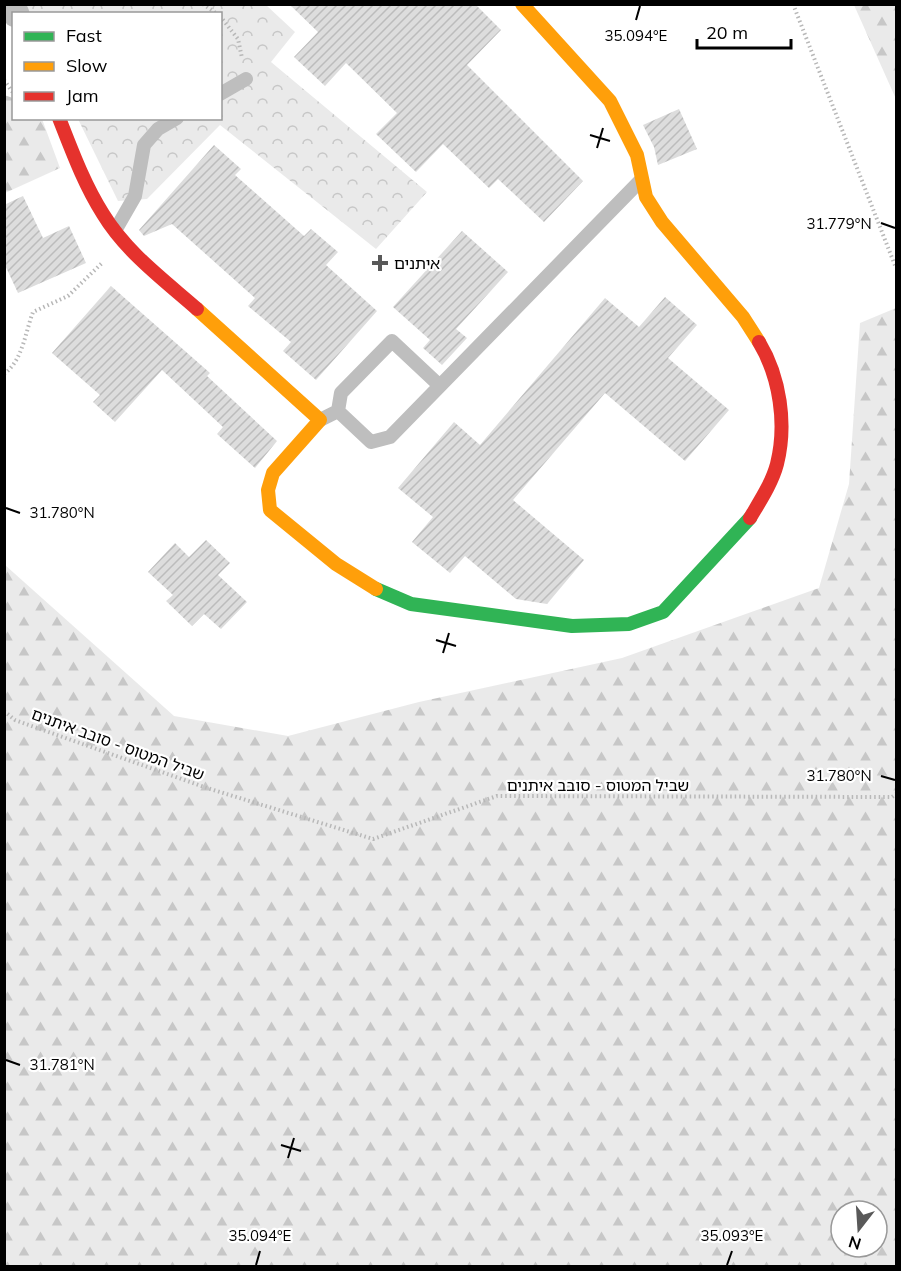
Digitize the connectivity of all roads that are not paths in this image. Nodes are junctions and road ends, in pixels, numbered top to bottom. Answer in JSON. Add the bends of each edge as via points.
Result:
{"nodes":[{"id":1,"x":522,"y":4,"type":"edge"},
{"id":2,"x":246,"y":79,"type":"road end"},
{"id":3,"x":222,"y":93,"type":"edge"},
{"id":4,"x":60,"y":120,"type":"edge"},
{"id":5,"x":174,"y":120,"type":"edge"},
{"id":6,"x":642,"y":178,"type":"junction"},
{"id":7,"x":115,"y":230,"type":"junction"},
{"id":8,"x":440,"y":386,"type":"junction"},
{"id":9,"x":338,"y":411,"type":"junction"},
{"id":10,"x":321,"y":420,"type":"junction"}],
"edges":[{"from":1,"to":6,"type":"street","via":[[610,101],[637,154]]},
{"from":2,"to":3,"type":"lane"},
{"from":4,"to":7,"type":"street","via":[[81,176]]},
{"from":5,"to":7,"type":"lane","via":[[144,145],[135,195]]},
{"from":6,"to":8,"type":"lane"},
{"from":6,"to":10,"type":"street","via":[[646,197],[662,222],[743,316],[761,345],[776,378],[782,420],[777,463],[746,525],[663,612],[629,624],[572,626],[411,604],[349,575],[270,510],[267,490],[273,473]]},
{"from":7,"to":10,"type":"street"},
{"from":8,"to":9,"type":"lane","via":[[390,437],[371,442]]},
{"from":8,"to":9,"type":"lane","via":[[392,341],[341,393]]},
{"from":9,"to":10,"type":"lane"}]}
